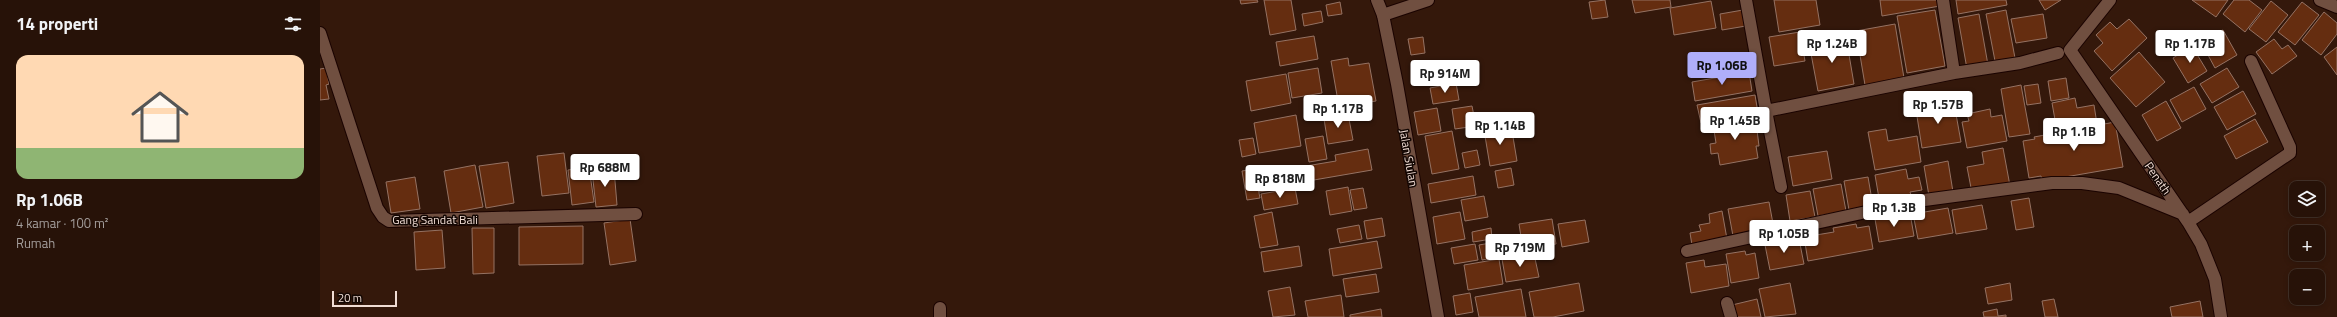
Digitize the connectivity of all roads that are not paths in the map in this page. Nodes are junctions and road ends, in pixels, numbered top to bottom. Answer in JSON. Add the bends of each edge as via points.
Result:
{"nodes":[{"id":1,"x":1377,"y":0,"type":"edge"},
{"id":2,"x":1428,"y":0,"type":"edge"},
{"id":3,"x":1746,"y":0,"type":"edge"},
{"id":4,"x":1943,"y":0,"type":"edge"},
{"id":5,"x":2110,"y":0,"type":"edge"},
{"id":6,"x":2320,"y":0,"type":"edge"},
{"id":7,"x":2337,"y":6,"type":"edge"},
{"id":8,"x":1383,"y":15,"type":"junction"},
{"id":9,"x":320,"y":37,"type":"edge"},
{"id":10,"x":2064,"y":52,"type":"junction"},
{"id":11,"x":2251,"y":61,"type":"dead end"},
{"id":12,"x":1954,"y":73,"type":"junction"},
{"id":13,"x":1766,"y":111,"type":"junction"},
{"id":14,"x":1781,"y":187,"type":"dead end"},
{"id":15,"x":636,"y":214,"type":"dead end"},
{"id":16,"x":2185,"y":218,"type":"junction"},
{"id":17,"x":1687,"y":251,"type":"dead end"},
{"id":18,"x":1727,"y":303,"type":"dead end"},
{"id":19,"x":1438,"y":317,"type":"edge"},
{"id":20,"x":1731,"y":317,"type":"edge"},
{"id":21,"x":2222,"y":317,"type":"edge"}],
"edges":[{"from":1,"to":8,"type":"street","name":"Jalan Siulan"},
{"from":2,"to":8,"type":"street"},
{"from":3,"to":13,"type":"street"},
{"from":4,"to":12,"type":"street"},
{"from":5,"to":10,"type":"street"},
{"from":6,"to":7,"type":"street"},
{"from":8,"to":19,"type":"street","name":"Jalan Siulan"},
{"from":9,"to":15,"type":"street","name":"Gang Sandat Bali","via":[[377,208],[389,221]]},
{"from":10,"to":12,"type":"street","via":[[2020,63]]},
{"from":10,"to":16,"type":"street","name":"Penath"},
{"from":11,"to":16,"type":"street","via":[[2290,147],[2290,153]]},
{"from":12,"to":13,"type":"street"},
{"from":13,"to":14,"type":"street"},
{"from":16,"to":17,"type":"street","via":[[2119,188],[2096,184],[2052,183],[1918,201]]},
{"from":16,"to":21,"type":"street","name":"Penath","via":[[2215,279]]},
{"from":18,"to":20,"type":"street"}]}
